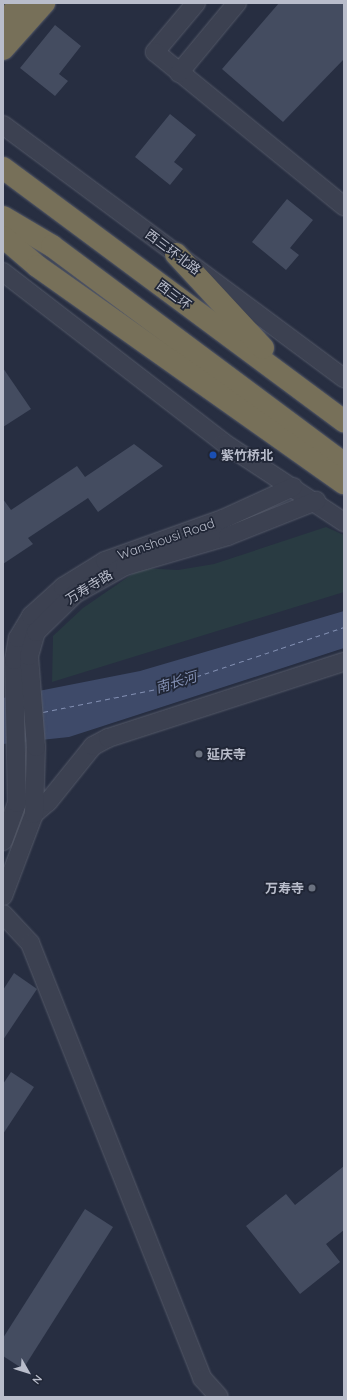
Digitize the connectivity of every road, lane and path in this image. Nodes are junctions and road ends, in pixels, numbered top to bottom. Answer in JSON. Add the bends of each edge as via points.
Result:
{"nodes":[{"id":1,"x":20,"y":3,"type":"edge"},
{"id":2,"x":44,"y":3,"type":"edge"},
{"id":3,"x":196,"y":3,"type":"edge"},
{"id":4,"x":238,"y":3,"type":"edge"},
{"id":5,"x":3,"y":26,"type":"edge"},
{"id":6,"x":3,"y":49,"type":"edge"},
{"id":7,"x":179,"y":73,"type":"junction"},
{"id":8,"x":3,"y":125,"type":"edge"},
{"id":9,"x":3,"y":168,"type":"edge"},
{"id":10,"x":3,"y":203,"type":"edge"},
{"id":11,"x":344,"y":206,"type":"edge"},
{"id":12,"x":3,"y":217,"type":"edge"},
{"id":13,"x":3,"y":237,"type":"edge"},
{"id":14,"x":55,"y":241,"type":"junction"},
{"id":15,"x":3,"y":248,"type":"edge"},
{"id":16,"x":176,"y":254,"type":"junction"},
{"id":17,"x":37,"y":266,"type":"junction"},
{"id":18,"x":3,"y":272,"type":"edge"},
{"id":19,"x":344,"y":378,"type":"edge"},
{"id":20,"x":299,"y":388,"type":"junction"},
{"id":21,"x":344,"y":421,"type":"edge"},
{"id":22,"x":344,"y":447,"type":"edge"},
{"id":23,"x":344,"y":464,"type":"edge"},
{"id":24,"x":344,"y":483,"type":"edge"},
{"id":25,"x":293,"y":487,"type":"junction"},
{"id":26,"x":316,"y":501,"type":"junction"},
{"id":27,"x":344,"y":522,"type":"edge"},
{"id":28,"x":10,"y":646,"type":"edge"},
{"id":29,"x":344,"y":662,"type":"edge"},
{"id":30,"x":23,"y":686,"type":"junction"},
{"id":31,"x":34,"y":814,"type":"junction"},
{"id":32,"x":3,"y":841,"type":"edge"},
{"id":33,"x":3,"y":896,"type":"edge"},
{"id":34,"x":3,"y":914,"type":"edge"},
{"id":35,"x":219,"y":1397,"type":"edge"}],
"edges":[{"from":1,"to":5,"type":"highway"},
{"from":2,"to":6,"type":"highway"},
{"from":3,"to":7,"type":"street","via":[[155,52]]},
{"from":4,"to":7,"type":"street"},
{"from":7,"to":11,"type":"street"},
{"from":8,"to":16,"type":"street","name":"西三环北路"},
{"from":9,"to":20,"type":"highway","name":"西三环"},
{"from":10,"to":14,"type":"highway"},
{"from":12,"to":14,"type":"highway"},
{"from":13,"to":17,"type":"highway"},
{"from":14,"to":22,"type":"highway"},
{"from":14,"to":23,"type":"highway"},
{"from":15,"to":17,"type":"highway"},
{"from":16,"to":19,"type":"street","name":"西三环北路"},
{"from":16,"to":20,"type":"highway"},
{"from":17,"to":24,"type":"highway"},
{"from":18,"to":25,"type":"street","via":[[224,443]]},
{"from":20,"to":21,"type":"highway","name":"西三环"},
{"from":25,"to":26,"type":"street"},
{"from":25,"to":28,"type":"street","name":"Wanshousi Road","via":[[223,519],[128,550],[83,573],[31,616]]},
{"from":26,"to":27,"type":"street"},
{"from":26,"to":30,"type":"street","name":"万寿寺路","via":[[228,536],[125,566],[75,594],[36,632],[28,656]]},
{"from":28,"to":30,"type":"street","name":"Wanshousi Road"},
{"from":29,"to":31,"type":"street","via":[[108,738],[93,746],[48,802]]},
{"from":30,"to":31,"type":"street","via":[[36,747]]},
{"from":30,"to":32,"type":"street","via":[[17,803]]},
{"from":31,"to":33,"type":"street"},
{"from":34,"to":35,"type":"street","via":[[30,943],[202,1378]]}]}
